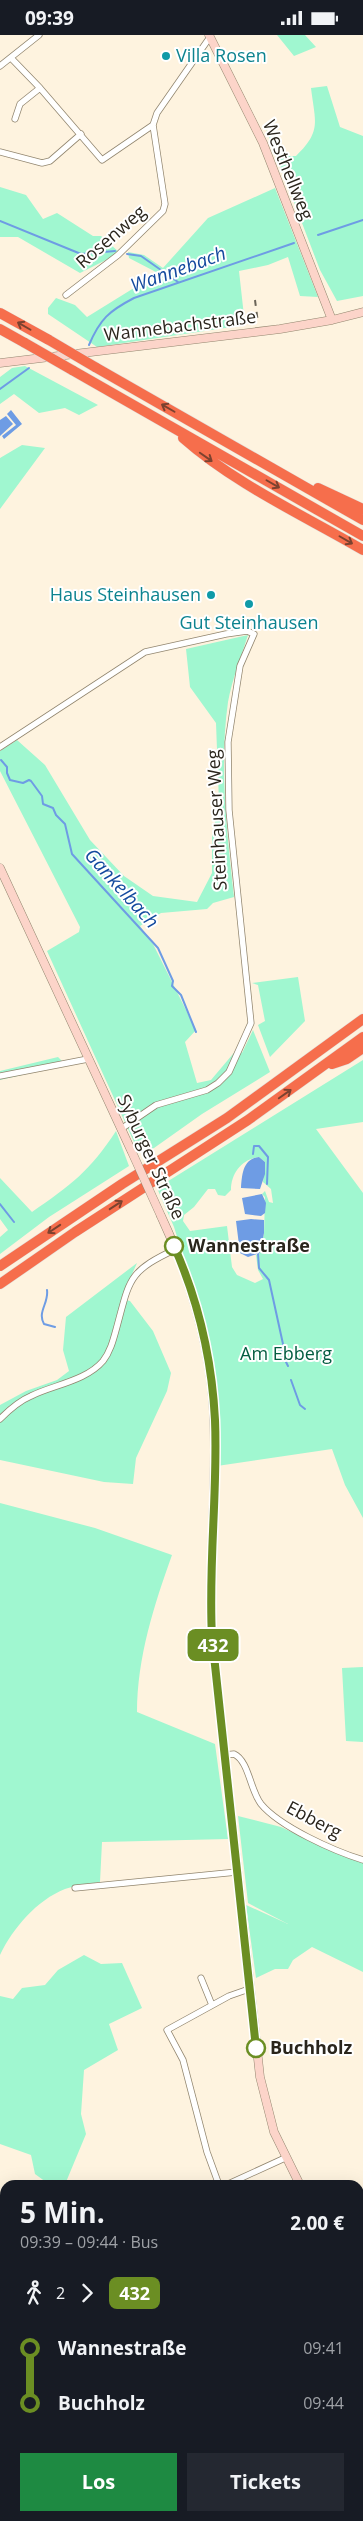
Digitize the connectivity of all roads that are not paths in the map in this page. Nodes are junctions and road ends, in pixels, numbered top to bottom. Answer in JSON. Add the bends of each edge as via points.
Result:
{"nodes":[{"id":1,"x":39,"y":35,"type":"edge"},
{"id":2,"x":210,"y":35,"type":"edge"},
{"id":3,"x":12,"y":59,"type":"junction"},
{"id":4,"x":0,"y":66,"type":"edge"},
{"id":5,"x":40,"y":88,"type":"junction"},
{"id":6,"x":15,"y":119,"type":"dead end"},
{"id":7,"x":153,"y":125,"type":"junction"},
{"id":8,"x":81,"y":134,"type":"junction"},
{"id":9,"x":0,"y":152,"type":"edge"},
{"id":10,"x":66,"y":295,"type":"dead end"},
{"id":11,"x":363,"y":312,"type":"edge"},
{"id":12,"x":0,"y":313,"type":"edge"},
{"id":13,"x":332,"y":320,"type":"junction"},
{"id":14,"x":0,"y":329,"type":"edge"},
{"id":15,"x":0,"y":363,"type":"edge"},
{"id":16,"x":169,"y":425,"type":"junction"},
{"id":17,"x":287,"y":476,"type":"junction"},
{"id":18,"x":363,"y":509,"type":"edge"},
{"id":19,"x":363,"y":519,"type":"edge"},
{"id":20,"x":363,"y":536,"type":"edge"},
{"id":21,"x":363,"y":550,"type":"edge"},
{"id":22,"x":0,"y":747,"type":"edge"},
{"id":23,"x":0,"y":868,"type":"edge"},
{"id":24,"x":363,"y":1013,"type":"edge"},
{"id":25,"x":363,"y":1019,"type":"edge"},
{"id":26,"x":363,"y":1037,"type":"edge"},
{"id":27,"x":363,"y":1048,"type":"edge"},
{"id":28,"x":88,"y":1059,"type":"junction"},
{"id":29,"x":322,"y":1067,"type":"junction"},
{"id":30,"x":0,"y":1076,"type":"edge"},
{"id":31,"x":121,"y":1129,"type":"junction"},
{"id":32,"x":168,"y":1155,"type":"junction"},
{"id":33,"x":176,"y":1249,"type":"junction"},
{"id":34,"x":0,"y":1266,"type":"edge"},
{"id":35,"x":0,"y":1284,"type":"edge"},
{"id":36,"x":0,"y":1419,"type":"edge"},
{"id":37,"x":224,"y":1755,"type":"junction"},
{"id":38,"x":363,"y":1860,"type":"edge"},
{"id":39,"x":237,"y":1872,"type":"junction"},
{"id":40,"x":75,"y":1887,"type":"dead end"},
{"id":41,"x":201,"y":1979,"type":"dead end"},
{"id":42,"x":249,"y":1989,"type":"junction"},
{"id":43,"x":212,"y":2005,"type":"junction"},
{"id":44,"x":285,"y":2157,"type":"junction"},
{"id":45,"x":217,"y":2180,"type":"edge"},
{"id":46,"x":237,"y":2180,"type":"edge"},
{"id":47,"x":297,"y":2180,"type":"edge"}],
"edges":[{"from":1,"to":3,"type":"street"},
{"from":2,"to":7,"type":"street","via":[[157,113]]},
{"from":2,"to":13,"type":"street","name":"Westhellweg","via":[[262,143]]},
{"from":3,"to":4,"type":"street"},
{"from":3,"to":5,"type":"street"},
{"from":5,"to":6,"type":"street","via":[[20,104]]},
{"from":5,"to":8,"type":"street"},
{"from":7,"to":8,"type":"street","via":[[102,160]]},
{"from":7,"to":10,"type":"street","name":"Rosenweg","via":[[165,204],[163,211],[118,255]]},
{"from":8,"to":9,"type":"street","via":[[50,161],[42,163]]},
{"from":11,"to":13,"type":"street","name":"Wannebachstraße"},
{"from":17,"to":12,"type":"highway","one_way":true,"bridge":true},
{"from":13,"to":15,"type":"street","name":"Wannebachstraße"},
{"from":14,"to":16,"type":"highway","bridge":true},
{"from":16,"to":20,"type":"highway","one_way":true},
{"from":16,"to":21,"type":"highway","one_way":true,"via":[[202,454],[236,477]]},
{"from":17,"to":18,"type":"highway"},
{"from":17,"to":19,"type":"highway"},
{"from":22,"to":31,"type":"street","name":"Steinhauser Weg","via":[[145,652],[226,634],[254,633],[240,666],[228,742],[229,810],[251,1023],[229,1072],[218,1083],[207,1090],[156,1105]]},
{"from":23,"to":28,"type":"street","name":"Syburger Straße"},
{"from":24,"to":32,"type":"highway"},
{"from":25,"to":32,"type":"highway","via":[[270,1088]]},
{"from":26,"to":29,"type":"highway"},
{"from":27,"to":29,"type":"highway","via":[[347,1059]]},
{"from":28,"to":30,"type":"street"},
{"from":28,"to":31,"type":"street","name":"Syburger Straße"},
{"from":35,"to":29,"type":"highway","one_way":true,"via":[[248,1120]]},
{"from":31,"to":33,"type":"street","name":"Syburger Straße","bridge":true},
{"from":32,"to":34,"type":"highway","one_way":true},
{"from":33,"to":36,"type":"street","via":[[137,1272],[126,1294],[110,1350],[99,1365],[30,1396]]},
{"from":33,"to":37,"type":"street","name":"Syburger Straße","via":[[195,1306],[212,1390],[215,1456],[210,1605]]},
{"from":37,"to":38,"type":"street","name":"Ebberg","via":[[234,1754],[242,1760],[254,1794],[272,1814],[333,1848]]},
{"from":37,"to":39,"type":"street","name":"Syburger Straße"},
{"from":39,"to":40,"type":"street"},
{"from":39,"to":42,"type":"street","name":"Syburger Straße"},
{"from":41,"to":43,"type":"street"},
{"from":42,"to":43,"type":"street"},
{"from":42,"to":44,"type":"street","name":"Syburger Straße","via":[[265,2100]]},
{"from":43,"to":45,"type":"street","via":[[167,2029],[183,2060]]},
{"from":44,"to":46,"type":"street"},
{"from":44,"to":47,"type":"street","name":"Syburger Straße"}]}
